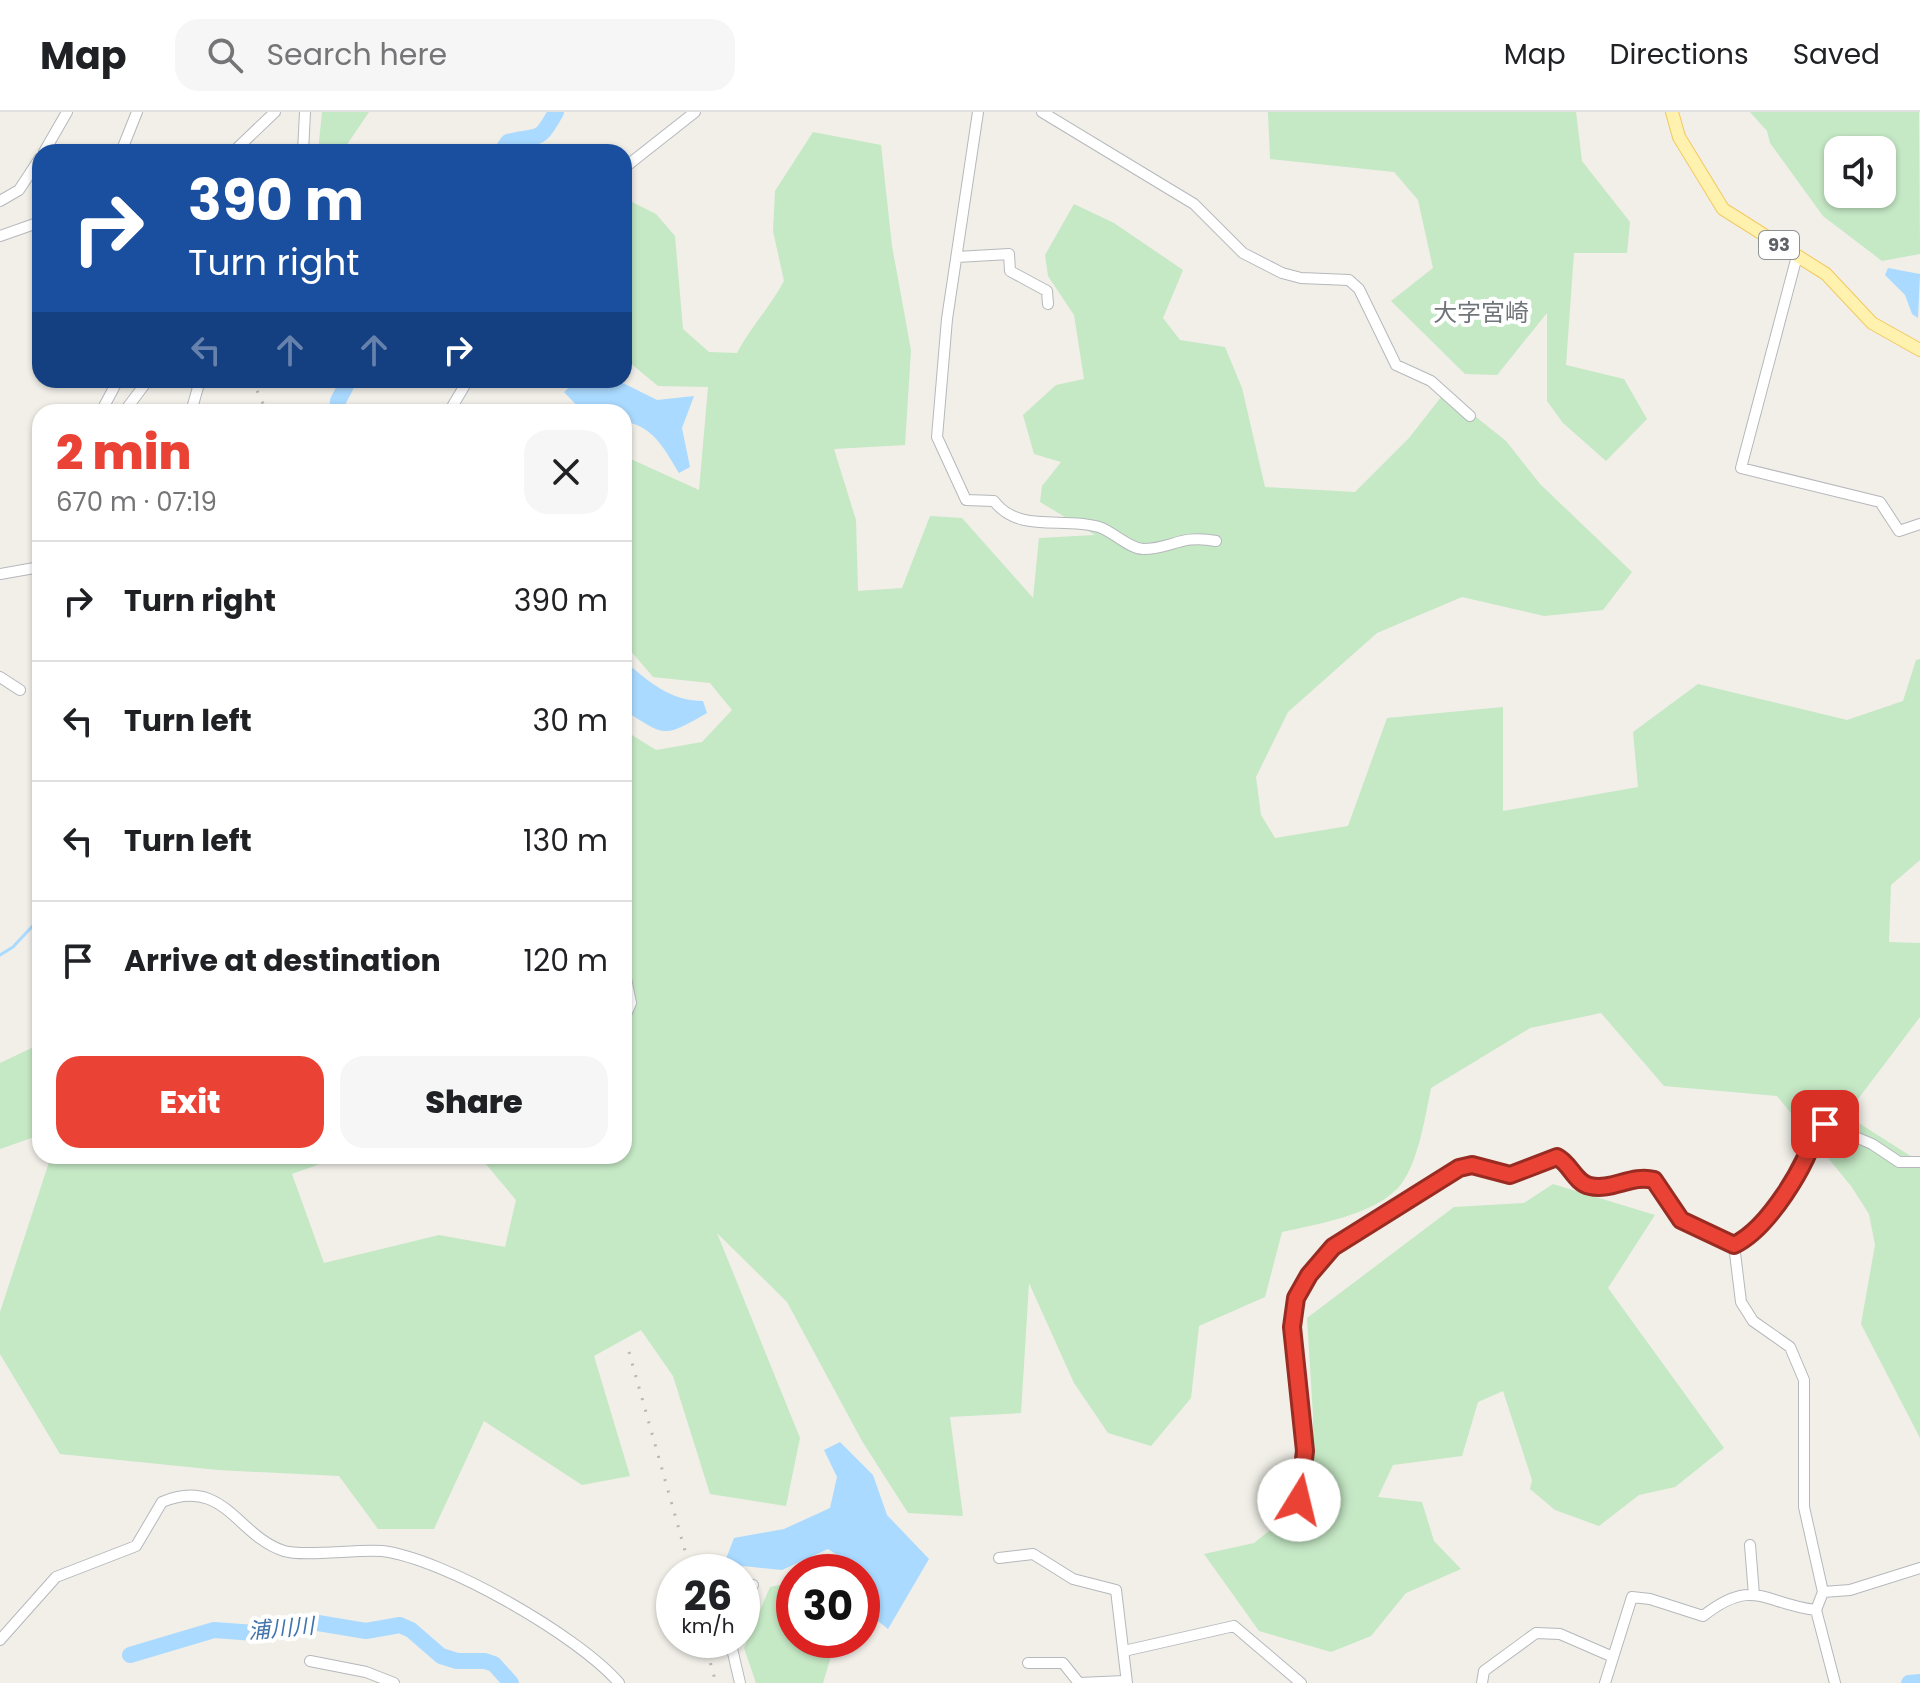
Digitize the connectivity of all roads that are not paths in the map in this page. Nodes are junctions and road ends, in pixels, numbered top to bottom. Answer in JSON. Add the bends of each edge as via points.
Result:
{"nodes":[{"id":1,"x":67,"y":112,"type":"edge"},
{"id":2,"x":137,"y":112,"type":"edge"},
{"id":3,"x":275,"y":112,"type":"edge"},
{"id":4,"x":305,"y":112,"type":"edge"},
{"id":5,"x":695,"y":112,"type":"edge"},
{"id":6,"x":978,"y":112,"type":"edge"},
{"id":7,"x":1042,"y":112,"type":"edge"},
{"id":8,"x":1672,"y":112,"type":"edge"},
{"id":9,"x":49,"y":144,"type":"edge"},
{"id":10,"x":124,"y":144,"type":"edge"},
{"id":11,"x":241,"y":144,"type":"edge"},
{"id":12,"x":303,"y":144,"type":"edge"},
{"id":13,"x":632,"y":162,"type":"edge"},
{"id":14,"x":32,"y":170,"type":"edge"},
{"id":15,"x":0,"y":201,"type":"edge"},
{"id":16,"x":32,"y":225,"type":"edge"},
{"id":17,"x":0,"y":236,"type":"edge"},
{"id":18,"x":1797,"y":256,"type":"junction"},
{"id":19,"x":957,"y":257,"type":"junction"},
{"id":20,"x":1048,"y":304,"type":"dead end"},
{"id":21,"x":1920,"y":350,"type":"edge"},
{"id":22,"x":1470,"y":416,"type":"dead end"},
{"id":23,"x":1920,"y":524,"type":"edge"},
{"id":24,"x":1216,"y":541,"type":"dead end"},
{"id":25,"x":32,"y":568,"type":"edge"},
{"id":26,"x":0,"y":574,"type":"edge"},
{"id":27,"x":0,"y":677,"type":"edge"},
{"id":28,"x":20,"y":690,"type":"dead end"},
{"id":29,"x":1920,"y":1162,"type":"edge"},
{"id":30,"x":1734,"y":1245,"type":"junction"},
{"id":31,"x":1294,"y":1508,"type":"dead end"},
{"id":32,"x":1750,"y":1545,"type":"dead end"},
{"id":33,"x":999,"y":1558,"type":"dead end"},
{"id":34,"x":1920,"y":1568,"type":"edge"},
{"id":35,"x":1823,"y":1592,"type":"junction"},
{"id":36,"x":1754,"y":1595,"type":"junction"},
{"id":37,"x":1816,"y":1610,"type":"junction"},
{"id":38,"x":0,"y":1640,"type":"edge"},
{"id":39,"x":1124,"y":1651,"type":"junction"},
{"id":40,"x":1613,"y":1657,"type":"junction"},
{"id":41,"x":734,"y":1658,"type":"edge"},
{"id":42,"x":310,"y":1661,"type":"dead end"},
{"id":43,"x":1028,"y":1663,"type":"dead end"},
{"id":44,"x":1835,"y":1681,"type":"edge"},
{"id":45,"x":1126,"y":1682,"type":"edge"},
{"id":46,"x":394,"y":1683,"type":"edge"},
{"id":47,"x":619,"y":1683,"type":"edge"},
{"id":48,"x":740,"y":1683,"type":"edge"},
{"id":49,"x":1301,"y":1683,"type":"edge"},
{"id":50,"x":1482,"y":1683,"type":"edge"},
{"id":51,"x":1605,"y":1683,"type":"edge"}],
"edges":[{"from":1,"to":9,"type":"street"},
{"from":2,"to":10,"type":"street"},
{"from":3,"to":11,"type":"street"},
{"from":4,"to":12,"type":"street"},
{"from":5,"to":13,"type":"street"},
{"from":6,"to":19,"type":"street"},
{"from":7,"to":22,"type":"street","via":[[1194,204],[1243,253],[1301,278],[1349,280],[1359,289],[1396,365],[1431,381]]},
{"from":8,"to":18,"type":"main road","number":"93","via":[[1679,137],[1723,209]]},
{"from":14,"to":15,"type":"street","via":[[19,190]]},
{"from":16,"to":17,"type":"street"},
{"from":18,"to":21,"type":"main road","number":"93","via":[[1826,274],[1872,323]]},
{"from":18,"to":23,"type":"street","via":[[1741,468],[1880,502],[1899,531]]},
{"from":19,"to":20,"type":"street","via":[[1009,254],[1010,271],[1040,284]]},
{"from":19,"to":24,"type":"street","via":[[941,364],[937,437],[966,500],[994,501],[1017,521],[1084,523],[1136,548],[1189,537]]},
{"from":25,"to":26,"type":"street"},
{"from":27,"to":28,"type":"street"},
{"from":29,"to":30,"type":"street","via":[[1899,1162],[1825,1124],[1816,1129],[1806,1162],[1771,1211]]},
{"from":30,"to":31,"type":"street","via":[[1681,1220],[1661,1188],[1646,1178],[1591,1187],[1557,1157],[1510,1175],[1472,1165],[1451,1171],[1333,1247],[1296,1298],[1292,1327],[1305,1470]]},
{"from":30,"to":35,"type":"street","via":[[1741,1302],[1753,1321],[1790,1347],[1804,1380],[1804,1507]]},
{"from":32,"to":36,"type":"street"},
{"from":33,"to":39,"type":"street","via":[[1033,1554],[1073,1579],[1116,1590]]},
{"from":34,"to":35,"type":"street","via":[[1850,1590]]},
{"from":35,"to":37,"type":"street"},
{"from":36,"to":37,"type":"street"},
{"from":36,"to":40,"type":"street","via":[[1726,1598],[1703,1616],[1632,1597]]},
{"from":37,"to":44,"type":"street"},
{"from":38,"to":47,"type":"street","via":[[56,1577],[128,1551],[142,1541],[162,1502],[196,1496],[230,1510],[284,1551],[380,1551],[431,1562],[576,1645]]},
{"from":39,"to":45,"type":"street"},
{"from":39,"to":49,"type":"street","via":[[1234,1626]]},
{"from":40,"to":50,"type":"street","via":[[1560,1634],[1536,1633],[1484,1671]]},
{"from":40,"to":51,"type":"street"},
{"from":41,"to":48,"type":"street"},
{"from":42,"to":46,"type":"street"},
{"from":43,"to":45,"type":"street","via":[[1063,1663],[1079,1683]]}]}
